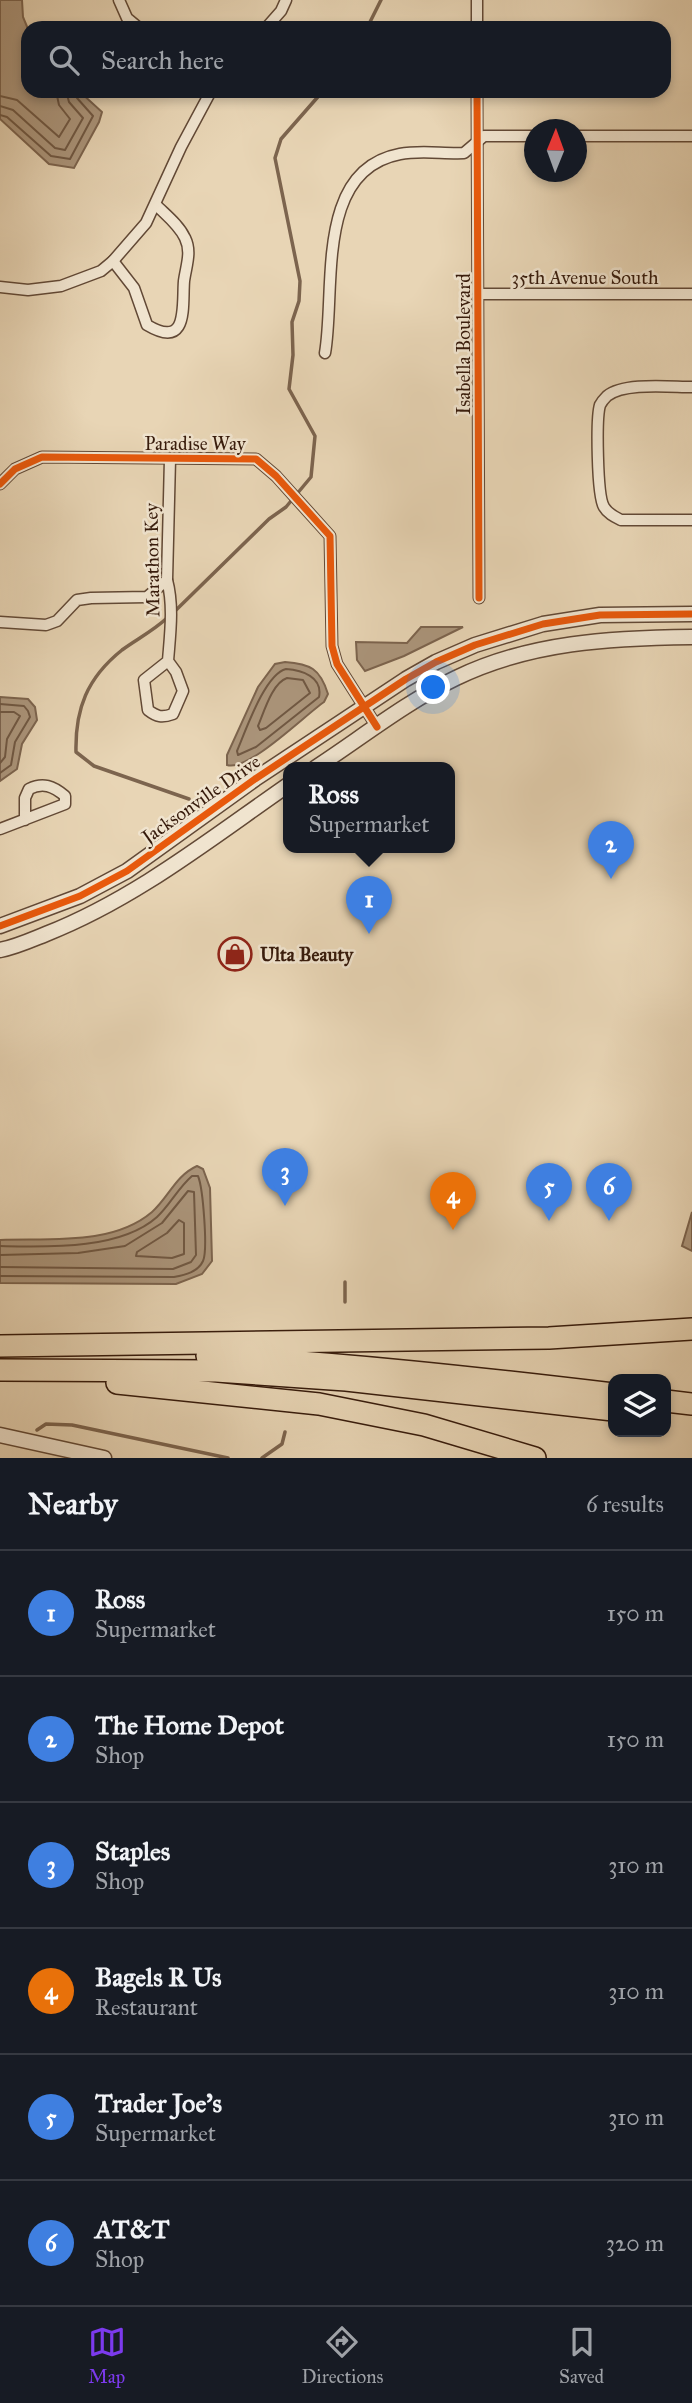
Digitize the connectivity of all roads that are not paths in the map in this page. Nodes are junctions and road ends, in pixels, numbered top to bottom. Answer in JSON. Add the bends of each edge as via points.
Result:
{"nodes":[{"id":1,"x":119,"y":0,"type":"edge"},
{"id":2,"x":286,"y":0,"type":"edge"},
{"id":3,"x":477,"y":0,"type":"edge"},
{"id":4,"x":130,"y":21,"type":"edge"},
{"id":5,"x":272,"y":21,"type":"edge"},
{"id":6,"x":477,"y":21,"type":"edge"},
{"id":7,"x":207,"y":98,"type":"edge"},
{"id":8,"x":477,"y":98,"type":"edge"},
{"id":9,"x":524,"y":136,"type":"edge"},
{"id":10,"x":587,"y":136,"type":"edge"},
{"id":11,"x":692,"y":136,"type":"edge"},
{"id":12,"x":477,"y":144,"type":"junction"},
{"id":13,"x":156,"y":205,"type":"junction"},
{"id":14,"x":113,"y":261,"type":"junction"},
{"id":15,"x":0,"y":287,"type":"edge"},
{"id":16,"x":479,"y":294,"type":"junction"},
{"id":17,"x":692,"y":294,"type":"edge"},
{"id":18,"x":326,"y":353,"type":"dead end"},
{"id":19,"x":692,"y":387,"type":"edge"},
{"id":20,"x":170,"y":459,"type":"junction"},
{"id":21,"x":0,"y":484,"type":"edge"},
{"id":22,"x":692,"y":520,"type":"edge"},
{"id":23,"x":168,"y":585,"type":"junction"},
{"id":24,"x":479,"y":598,"type":"dead end"},
{"id":25,"x":692,"y":614,"type":"edge"},
{"id":26,"x":0,"y":622,"type":"edge"},
{"id":27,"x":692,"y":637,"type":"edge"},
{"id":28,"x":168,"y":661,"type":"junction"},
{"id":29,"x":365,"y":706,"type":"junction"},
{"id":30,"x":377,"y":727,"type":"junction"},
{"id":31,"x":324,"y":762,"type":"edge"},
{"id":32,"x":283,"y":789,"type":"edge"},
{"id":33,"x":25,"y":820,"type":"dead end"},
{"id":34,"x":0,"y":829,"type":"edge"},
{"id":35,"x":0,"y":926,"type":"edge"},
{"id":36,"x":0,"y":950,"type":"edge"},
{"id":37,"x":692,"y":1329,"type":"edge"},
{"id":38,"x":8,"y":1346,"type":"edge"},
{"id":39,"x":0,"y":1372,"type":"edge"},
{"id":40,"x":608,"y":1393,"type":"edge"},
{"id":41,"x":671,"y":1402,"type":"edge"},
{"id":42,"x":692,"y":1404,"type":"edge"},
{"id":43,"x":608,"y":1409,"type":"edge"},
{"id":44,"x":671,"y":1417,"type":"edge"},
{"id":45,"x":692,"y":1419,"type":"edge"},
{"id":46,"x":0,"y":1435,"type":"edge"},
{"id":47,"x":104,"y":1458,"type":"edge"},
{"id":48,"x":535,"y":1458,"type":"edge"}],
"edges":[{"from":1,"to":4,"type":"street"},
{"from":2,"to":5,"type":"street"},
{"from":3,"to":6,"type":"street"},
{"from":7,"to":13,"type":"street"},
{"from":8,"to":12,"type":"street","name":"Isabella Boulevard"},
{"from":9,"to":12,"type":"street","via":[[484,136]]},
{"from":10,"to":11,"type":"street"},
{"from":12,"to":16,"type":"street","name":"Isabella Boulevard"},
{"from":12,"to":18,"type":"street","via":[[464,153],[400,154],[371,164],[347,190],[333,237]]},
{"from":13,"to":14,"type":"street"},
{"from":13,"to":14,"type":"street","via":[[188,246],[184,314],[174,331],[164,333],[147,325],[134,288]]},
{"from":14,"to":15,"type":"street","via":[[101,271],[61,286]]},
{"from":16,"to":17,"type":"street","name":"35th Avenue South"},
{"from":16,"to":24,"type":"street","name":"Isabella Boulevard"},
{"from":19,"to":22,"type":"street","via":[[619,389],[608,396],[601,404],[598,452],[600,497],[612,515],[621,520]]},
{"from":20,"to":21,"type":"street","name":"Paradise Way","via":[[42,457],[15,469]]},
{"from":20,"to":23,"type":"street","name":"Marathon Key"},
{"from":20,"to":29,"type":"street","name":"Paradise Way","via":[[256,459],[330,536],[332,646],[337,664]]},
{"from":23,"to":26,"type":"street","via":[[147,597],[77,600],[57,621],[46,625]]},
{"from":23,"to":28,"type":"street","name":"Marathon Key"},
{"from":25,"to":29,"type":"street","name":"Jacksonville Drive","via":[[600,615],[543,624],[436,662]]},
{"from":27,"to":30,"type":"street","via":[[613,638],[503,659],[456,678]]},
{"from":28,"to":28,"type":"street","name":"Marathon Key","via":[[144,680],[148,710],[164,717],[173,713],[183,691]]},
{"from":29,"to":30,"type":"street","name":"Paradise Way"},
{"from":29,"to":35,"type":"street","name":"Jacksonville Drive","via":[[127,871]]},
{"from":30,"to":31,"type":"street"},
{"from":32,"to":36,"type":"street","name":"Jacksonville Drive","via":[[118,900],[61,928]]},
{"from":33,"to":34,"type":"street"},
{"from":37,"to":38,"type":"highway","via":[[549,1338]]},
{"from":38,"to":40,"type":"highway","via":[[321,1362]]},
{"from":39,"to":43,"type":"highway","via":[[216,1371],[346,1380]]},
{"from":39,"to":48,"type":"highway","via":[[319,1404],[424,1426]]},
{"from":41,"to":42,"type":"highway"},
{"from":44,"to":45,"type":"highway"},
{"from":46,"to":47,"type":"street"}]}
